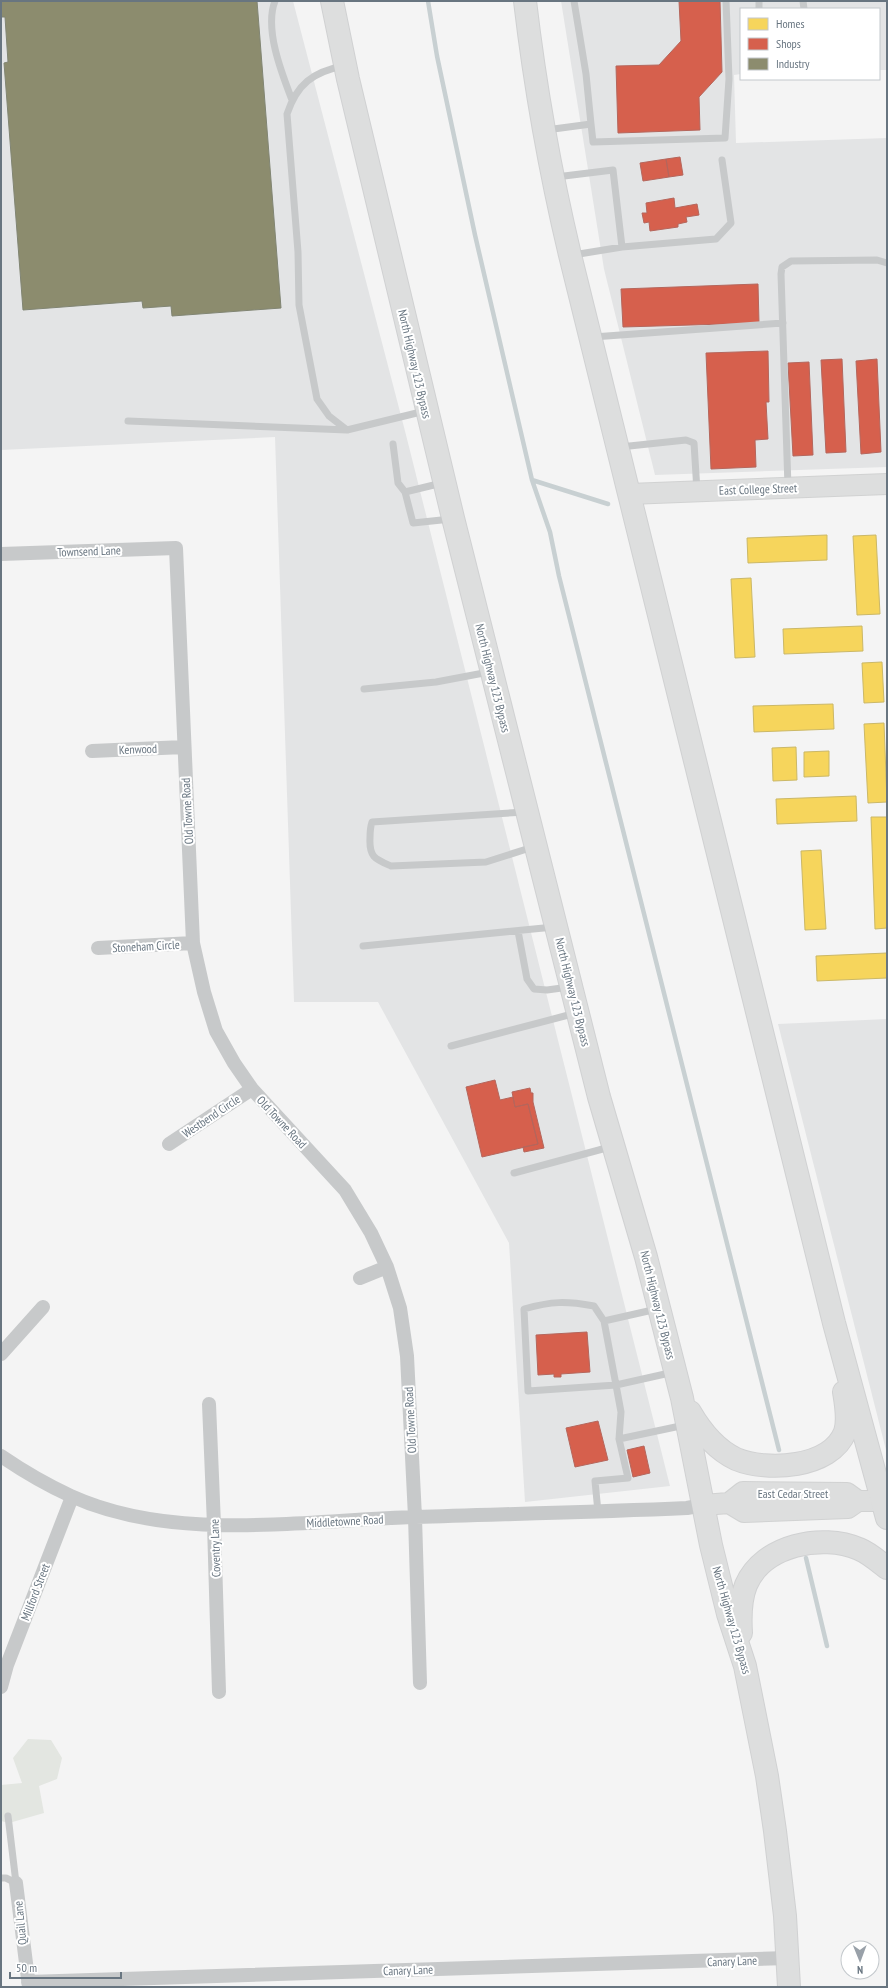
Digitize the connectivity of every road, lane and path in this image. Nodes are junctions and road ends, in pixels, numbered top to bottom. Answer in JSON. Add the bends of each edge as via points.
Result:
{"nodes":[{"id":1,"x":275,"y":1,"type":"edge"},
{"id":2,"x":332,"y":1,"type":"edge"},
{"id":3,"x":339,"y":1,"type":"edge"},
{"id":4,"x":525,"y":1,"type":"edge"},
{"id":5,"x":574,"y":1,"type":"edge"},
{"id":6,"x":726,"y":1,"type":"edge"},
{"id":7,"x":339,"y":33,"type":"junction"},
{"id":8,"x":346,"y":66,"type":"junction"},
{"id":9,"x":292,"y":100,"type":"junction"},
{"id":10,"x":591,"y":124,"type":"junction"},
{"id":11,"x":544,"y":131,"type":"junction"},
{"id":12,"x":722,"y":160,"type":"dead end"},
{"id":13,"x":553,"y":177,"type":"junction"},
{"id":14,"x":622,"y":247,"type":"junction"},
{"id":15,"x":570,"y":255,"type":"junction"},
{"id":16,"x":887,"y":263,"type":"edge"},
{"id":17,"x":782,"y":323,"type":"junction"},
{"id":18,"x":590,"y":338,"type":"junction"},
{"id":19,"x":426,"y":411,"type":"junction"},
{"id":20,"x":128,"y":421,"type":"dead end"},
{"id":21,"x":347,"y":430,"type":"junction"},
{"id":22,"x":393,"y":444,"type":"dead end"},
{"id":23,"x":617,"y":447,"type":"junction"},
{"id":24,"x":444,"y":482,"type":"junction"},
{"id":25,"x":887,"y":484,"type":"edge"},
{"id":26,"x":788,"y":488,"type":"junction"},
{"id":27,"x":697,"y":491,"type":"junction"},
{"id":28,"x":406,"y":492,"type":"junction"},
{"id":29,"x":629,"y":494,"type":"junction"},
{"id":30,"x":453,"y":518,"type":"junction"},
{"id":31,"x":176,"y":548,"type":"joint"},
{"id":32,"x":1,"y":554,"type":"edge"},
{"id":33,"x":492,"y":672,"type":"junction"},
{"id":34,"x":364,"y":689,"type":"dead end"},
{"id":35,"x":184,"y":747,"type":"junction"},
{"id":36,"x":92,"y":750,"type":"dead end"},
{"id":37,"x":527,"y":812,"type":"junction"},
{"id":38,"x":536,"y":846,"type":"junction"},
{"id":39,"x":556,"y":927,"type":"junction"},
{"id":40,"x":518,"y":931,"type":"junction"},
{"id":41,"x":193,"y":943,"type":"junction"},
{"id":42,"x":363,"y":946,"type":"dead end"},
{"id":43,"x":98,"y":948,"type":"dead end"},
{"id":44,"x":571,"y":987,"type":"junction"},
{"id":45,"x":578,"y":1012,"type":"junction"},
{"id":46,"x":451,"y":1046,"type":"dead end"},
{"id":47,"x":252,"y":1089,"type":"junction"},
{"id":48,"x":170,"y":1144,"type":"dead end"},
{"id":49,"x":614,"y":1145,"type":"junction"},
{"id":50,"x":514,"y":1173,"type":"dead end"},
{"id":51,"x":387,"y":1267,"type":"junction"},
{"id":52,"x":360,"y":1278,"type":"dead end"},
{"id":53,"x":43,"y":1307,"type":"dead end"},
{"id":54,"x":659,"y":1308,"type":"junction"},
{"id":55,"x":604,"y":1321,"type":"junction"},
{"id":56,"x":834,"y":1323,"type":"junction"},
{"id":57,"x":1,"y":1354,"type":"edge"},
{"id":58,"x":675,"y":1371,"type":"junction"},
{"id":59,"x":616,"y":1385,"type":"junction"},
{"id":60,"x":682,"y":1398,"type":"junction"},
{"id":61,"x":209,"y":1404,"type":"dead end"},
{"id":62,"x":687,"y":1424,"type":"junction"},
{"id":63,"x":619,"y":1439,"type":"junction"},
{"id":64,"x":1,"y":1456,"type":"edge"},
{"id":65,"x":72,"y":1497,"type":"junction"},
{"id":66,"x":703,"y":1505,"type":"junction"},
{"id":67,"x":885,"y":1506,"type":"edge"},
{"id":68,"x":598,"y":1512,"type":"junction"},
{"id":69,"x":415,"y":1517,"type":"junction"},
{"id":70,"x":214,"y":1525,"type":"junction"},
{"id":71,"x":887,"y":1568,"type":"edge"},
{"id":72,"x":745,"y":1666,"type":"junction"},
{"id":73,"x":420,"y":1684,"type":"dead end"},
{"id":74,"x":1,"y":1687,"type":"edge"},
{"id":75,"x":219,"y":1692,"type":"dead end"},
{"id":76,"x":8,"y":1816,"type":"dead end"},
{"id":77,"x":1,"y":1878,"type":"edge"},
{"id":78,"x":16,"y":1883,"type":"junction"},
{"id":79,"x":788,"y":1958,"type":"junction"},
{"id":80,"x":28,"y":1984,"type":"edge"},
{"id":81,"x":789,"y":1987,"type":"edge"}],
"edges":[{"from":1,"to":9,"type":"lane","via":[[273,27],[277,62]]},
{"from":2,"to":7,"type":"main road","name":"North Highway 123 Bypass"},
{"from":3,"to":7,"type":"main road"},
{"from":4,"to":11,"type":"main road"},
{"from":5,"to":10,"type":"lane"},
{"from":6,"to":10,"type":"lane","via":[[729,79],[726,138],[593,142]]},
{"from":7,"to":8,"type":"main road","name":"North Highway 123 Bypass"},
{"from":8,"to":9,"type":"lane","via":[[311,77]]},
{"from":8,"to":19,"type":"main road","name":"North Highway 123 Bypass"},
{"from":9,"to":21,"type":"lane","via":[[287,114],[298,252],[299,305],[317,399],[329,416]]},
{"from":10,"to":11,"type":"lane"},
{"from":11,"to":13,"type":"main road"},
{"from":12,"to":14,"type":"lane","via":[[731,223],[716,239]]},
{"from":13,"to":14,"type":"lane","via":[[613,170]]},
{"from":13,"to":15,"type":"main road"},
{"from":14,"to":15,"type":"lane"},
{"from":15,"to":18,"type":"main road"},
{"from":16,"to":17,"type":"lane","via":[[877,260],[791,261],[782,266]]},
{"from":17,"to":18,"type":"lane"},
{"from":17,"to":26,"type":"lane"},
{"from":18,"to":23,"type":"main road"},
{"from":19,"to":21,"type":"lane"},
{"from":19,"to":24,"type":"main road","name":"North Highway 123 Bypass"},
{"from":20,"to":21,"type":"lane"},
{"from":22,"to":28,"type":"lane","via":[[398,483]]},
{"from":23,"to":27,"type":"lane","via":[[686,440],[694,443]]},
{"from":23,"to":29,"type":"main road"},
{"from":24,"to":28,"type":"lane"},
{"from":24,"to":30,"type":"main road","name":"North Highway 123 Bypass"},
{"from":25,"to":26,"type":"street","name":"East College Street"},
{"from":26,"to":27,"type":"street","name":"East College Street"},
{"from":27,"to":29,"type":"street","name":"East College Street"},
{"from":28,"to":30,"type":"lane","via":[[413,523]]},
{"from":29,"to":56,"type":"main road"},
{"from":30,"to":33,"type":"main road","name":"North Highway 123 Bypass"},
{"from":31,"to":32,"type":"street","name":"Townsend Lane"},
{"from":31,"to":35,"type":"street","name":"Old Towne Road"},
{"from":33,"to":34,"type":"lane","via":[[436,682]]},
{"from":33,"to":37,"type":"main road","name":"North Highway 123 Bypass"},
{"from":35,"to":36,"type":"street","name":"Kenwood"},
{"from":35,"to":41,"type":"street","name":"Old Towne Road"},
{"from":37,"to":38,"type":"main road","name":"North Highway 123 Bypass"},
{"from":37,"to":38,"type":"lane","via":[[372,822],[370,851],[377,860],[391,866],[486,862]]},
{"from":38,"to":39,"type":"main road","name":"North Highway 123 Bypass"},
{"from":39,"to":40,"type":"lane"},
{"from":39,"to":44,"type":"main road","name":"North Highway 123 Bypass"},
{"from":40,"to":42,"type":"lane"},
{"from":40,"to":44,"type":"lane","via":[[527,979],[534,989]]},
{"from":41,"to":43,"type":"street","name":"Stoneham Circle"},
{"from":41,"to":47,"type":"street","name":"Old Towne Road","via":[[216,1031]]},
{"from":44,"to":45,"type":"main road","name":"North Highway 123 Bypass"},
{"from":45,"to":46,"type":"lane"},
{"from":45,"to":49,"type":"main road","name":"North Highway 123 Bypass"},
{"from":47,"to":48,"type":"street","name":"Westbend Circle"},
{"from":47,"to":51,"type":"street","name":"Old Towne Road","via":[[345,1190],[371,1233]]},
{"from":49,"to":50,"type":"lane"},
{"from":49,"to":54,"type":"main road","name":"North Highway 123 Bypass"},
{"from":51,"to":52,"type":"street"},
{"from":51,"to":69,"type":"street","name":"Old Towne Road","via":[[400,1308],[407,1356]]},
{"from":53,"to":57,"type":"street"},
{"from":54,"to":55,"type":"lane"},
{"from":54,"to":58,"type":"main road","name":"North Highway 123 Bypass"},
{"from":55,"to":59,"type":"lane"},
{"from":55,"to":59,"type":"lane","via":[[594,1306],[563,1301],[524,1308],[528,1391]]},
{"from":56,"to":60,"type":"main road","via":[[846,1411],[845,1431],[836,1446],[822,1456],[802,1463],[760,1466],[736,1459],[706,1437]]},
{"from":56,"to":67,"type":"main road"},
{"from":58,"to":59,"type":"lane"},
{"from":58,"to":60,"type":"main road","name":"North Highway 123 Bypass"},
{"from":59,"to":63,"type":"lane","via":[[621,1412]]},
{"from":60,"to":62,"type":"main road","name":"North Highway 123 Bypass"},
{"from":61,"to":70,"type":"street","name":"Coventry Lane"},
{"from":62,"to":63,"type":"lane"},
{"from":62,"to":66,"type":"main road","name":"North Highway 123 Bypass"},
{"from":63,"to":68,"type":"lane","via":[[628,1478],[595,1481]]},
{"from":64,"to":65,"type":"street","name":"Middletowne Road"},
{"from":65,"to":70,"type":"street","name":"Middletowne Road","via":[[115,1511],[156,1519]]},
{"from":65,"to":74,"type":"street","name":"Millford Street","via":[[7,1665]]},
{"from":66,"to":67,"type":"street","name":"East Cedar Street","via":[[729,1503],[744,1512],[848,1508],[858,1501]]},
{"from":66,"to":68,"type":"street","name":"Middletowne Road"},
{"from":66,"to":72,"type":"main road","name":"North Highway 123 Bypass","via":[[728,1614]]},
{"from":68,"to":69,"type":"street","name":"Middletowne Road"},
{"from":69,"to":70,"type":"street","name":"Middletowne Road","via":[[244,1526]]},
{"from":69,"to":73,"type":"street","name":"Old Towne Road"},
{"from":70,"to":75,"type":"street","name":"Coventry Lane"},
{"from":71,"to":72,"type":"main road","via":[[859,1548],[837,1543],[818,1542],[776,1553],[760,1565],[742,1595],[740,1617]]},
{"from":72,"to":79,"type":"main road","name":"North Highway 123 Bypass","via":[[776,1831]]},
{"from":76,"to":78,"type":"lane"},
{"from":77,"to":78,"type":"lane"},
{"from":78,"to":80,"type":"street","name":"Quail Lane"},
{"from":79,"to":80,"type":"street","name":"Canary Lane"},
{"from":79,"to":81,"type":"main road","name":"North Highway 123 Bypass"}]}
